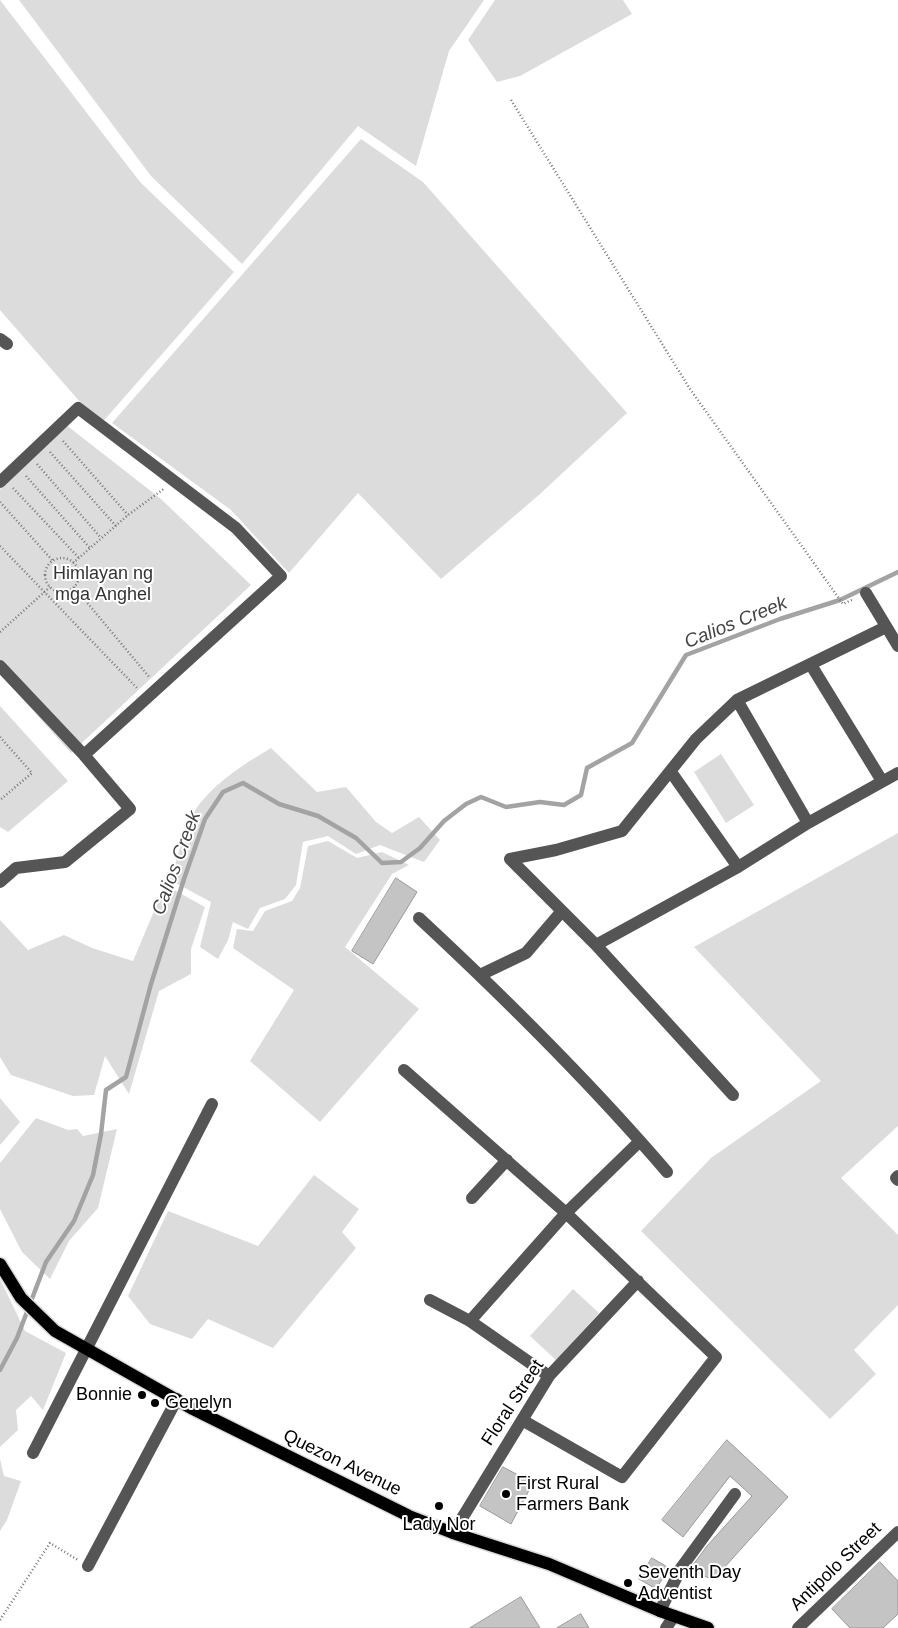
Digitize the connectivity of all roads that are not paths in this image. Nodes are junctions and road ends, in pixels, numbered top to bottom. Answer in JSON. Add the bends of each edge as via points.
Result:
{"nodes":[{"id":1,"x":2,"y":480,"type":"edge"},
{"id":2,"x":866,"y":593,"type":"road end"},
{"id":3,"x":886,"y":627,"type":"junction"},
{"id":4,"x":898,"y":646,"type":"edge"},
{"id":5,"x":811,"y":665,"type":"junction"},
{"id":6,"x":0,"y":666,"type":"edge"},
{"id":7,"x":737,"y":700,"type":"junction"},
{"id":8,"x":84,"y":755,"type":"junction"},
{"id":9,"x":671,"y":772,"type":"junction"},
{"id":10,"x":898,"y":773,"type":"edge"},
{"id":11,"x":882,"y":781,"type":"junction"},
{"id":12,"x":808,"y":823,"type":"junction"},
{"id":13,"x":738,"y":867,"type":"junction"},
{"id":14,"x":0,"y":882,"type":"edge"},
{"id":15,"x":562,"y":911,"type":"junction"},
{"id":16,"x":419,"y":918,"type":"dead end"},
{"id":17,"x":596,"y":945,"type":"junction"},
{"id":18,"x":480,"y":975,"type":"junction"},
{"id":19,"x":404,"y":1070,"type":"dead end"},
{"id":20,"x":734,"y":1095,"type":"dead end"},
{"id":21,"x":212,"y":1104,"type":"dead end"},
{"id":22,"x":640,"y":1141,"type":"junction"},
{"id":23,"x":507,"y":1160,"type":"junction"},
{"id":24,"x":666,"y":1172,"type":"dead end"},
{"id":25,"x":898,"y":1176,"type":"edge"},
{"id":26,"x":898,"y":1180,"type":"edge"},
{"id":27,"x":472,"y":1198,"type":"dead end"},
{"id":28,"x":566,"y":1213,"type":"junction"},
{"id":29,"x":0,"y":1264,"type":"edge"},
{"id":30,"x":638,"y":1281,"type":"junction"},
{"id":31,"x":430,"y":1300,"type":"dead end"},
{"id":32,"x":470,"y":1321,"type":"junction"},
{"id":33,"x":88,"y":1350,"type":"junction"},
{"id":34,"x":548,"y":1376,"type":"junction"},
{"id":35,"x":177,"y":1399,"type":"junction"},
{"id":36,"x":522,"y":1420,"type":"junction"},
{"id":37,"x":33,"y":1453,"type":"dead end"},
{"id":38,"x":735,"y":1494,"type":"dead end"},
{"id":39,"x":898,"y":1532,"type":"edge"},
{"id":40,"x":453,"y":1533,"type":"junction"},
{"id":41,"x":88,"y":1566,"type":"road end"},
{"id":42,"x":660,"y":1611,"type":"junction"},
{"id":43,"x":674,"y":1616,"type":"junction"},
{"id":44,"x":666,"y":1628,"type":"edge"},
{"id":45,"x":708,"y":1628,"type":"edge"},
{"id":46,"x":798,"y":1628,"type":"edge"}],
"edges":[{"from":1,"to":8,"type":"street","via":[[78,408],[236,528],[281,576]]},
{"from":2,"to":3,"type":"street"},
{"from":3,"to":4,"type":"street"},
{"from":3,"to":5,"type":"street"},
{"from":5,"to":7,"type":"street"},
{"from":5,"to":11,"type":"street"},
{"from":6,"to":8,"type":"street"},
{"from":7,"to":9,"type":"street","via":[[696,739]]},
{"from":7,"to":12,"type":"street"},
{"from":8,"to":14,"type":"street","via":[[130,809],[65,862],[16,868]]},
{"from":9,"to":13,"type":"street"},
{"from":9,"to":15,"type":"street","via":[[622,831],[510,859]]},
{"from":10,"to":11,"type":"street"},
{"from":11,"to":12,"type":"street"},
{"from":12,"to":13,"type":"street"},
{"from":13,"to":17,"type":"street"},
{"from":15,"to":17,"type":"street"},
{"from":15,"to":18,"type":"street","via":[[526,953]]},
{"from":16,"to":18,"type":"street"},
{"from":17,"to":20,"type":"street"},
{"from":18,"to":22,"type":"street"},
{"from":19,"to":23,"type":"street"},
{"from":21,"to":33,"type":"street"},
{"from":22,"to":24,"type":"street"},
{"from":22,"to":28,"type":"street"},
{"from":23,"to":27,"type":"street"},
{"from":23,"to":28,"type":"street"},
{"from":25,"to":26,"type":"street"},
{"from":28,"to":30,"type":"street"},
{"from":28,"to":32,"type":"street"},
{"from":29,"to":33,"type":"main road","name":"Quezon Avenue","via":[[21,1298],[40,1319]]},
{"from":30,"to":34,"type":"street","name":"Floral Street"},
{"from":30,"to":36,"type":"street","via":[[716,1357],[622,1477]]},
{"from":31,"to":32,"type":"street"},
{"from":32,"to":34,"type":"street"},
{"from":33,"to":35,"type":"main road","name":"Quezon Avenue"},
{"from":33,"to":37,"type":"street"},
{"from":34,"to":36,"type":"street","name":"Floral Street"},
{"from":35,"to":40,"type":"main road","name":"Quezon Avenue","via":[[409,1516]]},
{"from":35,"to":41,"type":"street"},
{"from":36,"to":40,"type":"street","name":"Floral Street"},
{"from":38,"to":42,"type":"street","via":[[681,1568]]},
{"from":39,"to":46,"type":"street","name":"Antipolo Street"},
{"from":40,"to":42,"type":"main road","name":"Quezon Avenue","via":[[549,1564]]},
{"from":42,"to":43,"type":"main road","name":"Quezon Avenue"},
{"from":43,"to":44,"type":"street"},
{"from":43,"to":45,"type":"main road","name":"Quezon Avenue"}]}
